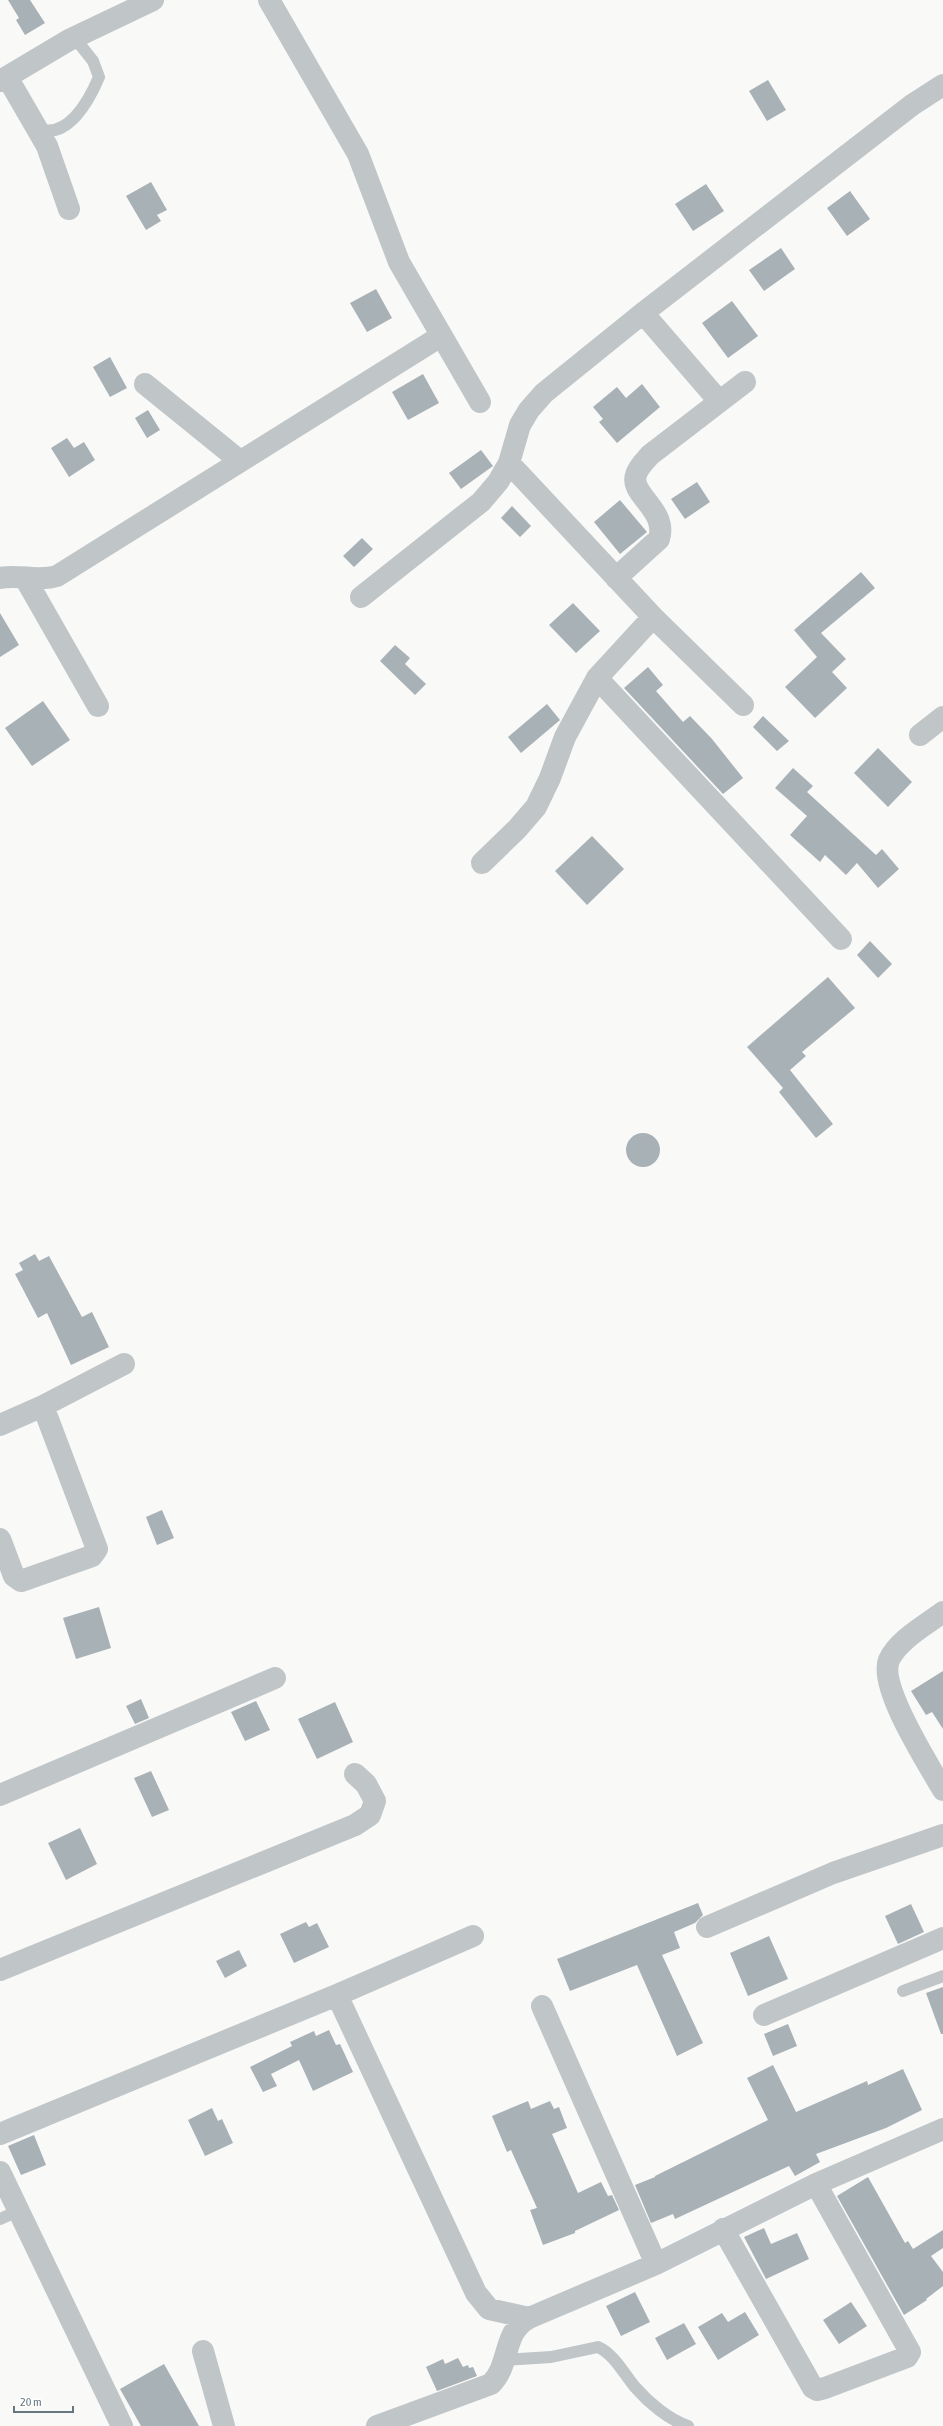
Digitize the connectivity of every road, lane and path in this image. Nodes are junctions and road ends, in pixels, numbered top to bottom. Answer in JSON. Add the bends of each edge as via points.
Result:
{"nodes":[{"id":1,"x":153,"y":0,"type":"edge"},
{"id":2,"x":269,"y":0,"type":"edge"},
{"id":3,"x":74,"y":37,"type":"junction"},
{"id":4,"x":4,"y":79,"type":"edge"},
{"id":5,"x":943,"y":85,"type":"edge"},
{"id":6,"x":37,"y":128,"type":"junction"},
{"id":7,"x":69,"y":209,"type":"dead end"},
{"id":8,"x":643,"y":313,"type":"junction"},
{"id":9,"x":442,"y":336,"type":"junction"},
{"id":10,"x":745,"y":382,"type":"dead end"},
{"id":11,"x":145,"y":384,"type":"dead end"},
{"id":12,"x":719,"y":401,"type":"junction"},
{"id":13,"x":480,"y":402,"type":"dead end"},
{"id":14,"x":240,"y":461,"type":"junction"},
{"id":15,"x":509,"y":464,"type":"junction"},
{"id":16,"x":0,"y":578,"type":"edge"},
{"id":17,"x":24,"y":578,"type":"junction"},
{"id":18,"x":616,"y":578,"type":"junction"},
{"id":19,"x":361,"y":597,"type":"dead end"},
{"id":20,"x":653,"y":617,"type":"junction"},
{"id":21,"x":597,"y":678,"type":"junction"},
{"id":22,"x":743,"y":705,"type":"dead end"},
{"id":23,"x":98,"y":706,"type":"dead end"},
{"id":24,"x":943,"y":717,"type":"edge"},
{"id":25,"x":920,"y":735,"type":"dead end"},
{"id":26,"x":482,"y":863,"type":"dead end"},
{"id":27,"x":841,"y":939,"type":"dead end"},
{"id":28,"x":124,"y":1364,"type":"dead end"},
{"id":29,"x":43,"y":1406,"type":"junction"},
{"id":30,"x":0,"y":1425,"type":"edge"},
{"id":31,"x":0,"y":1540,"type":"edge"},
{"id":32,"x":943,"y":1612,"type":"edge"},
{"id":33,"x":274,"y":1678,"type":"dead end"},
{"id":34,"x":356,"y":1774,"type":"dead end"},
{"id":35,"x":942,"y":1785,"type":"edge"},
{"id":36,"x":0,"y":1795,"type":"edge"},
{"id":37,"x":943,"y":1835,"type":"edge"},
{"id":38,"x":707,"y":1927,"type":"dead end"},
{"id":39,"x":473,"y":1936,"type":"dead end"},
{"id":40,"x":943,"y":1938,"type":"edge"},
{"id":41,"x":0,"y":1970,"type":"edge"},
{"id":42,"x":943,"y":1976,"type":"edge"},
{"id":43,"x":903,"y":1991,"type":"dead end"},
{"id":44,"x":337,"y":1995,"type":"junction"},
{"id":45,"x":542,"y":2006,"type":"dead end"},
{"id":46,"x":764,"y":2015,"type":"dead end"},
{"id":47,"x":943,"y":2129,"type":"edge"},
{"id":48,"x":0,"y":2134,"type":"edge"},
{"id":49,"x":0,"y":2172,"type":"edge"},
{"id":50,"x":816,"y":2184,"type":"junction"},
{"id":51,"x":9,"y":2215,"type":"edge"},
{"id":52,"x":723,"y":2229,"type":"junction"},
{"id":53,"x":656,"y":2264,"type":"junction"},
{"id":54,"x":529,"y":2318,"type":"junction"},
{"id":55,"x":203,"y":2351,"type":"dead end"},
{"id":56,"x":504,"y":2360,"type":"junction"},
{"id":57,"x":122,"y":2426,"type":"edge"},
{"id":58,"x":224,"y":2426,"type":"edge"},
{"id":59,"x":377,"y":2426,"type":"edge"},
{"id":60,"x":688,"y":2426,"type":"edge"}],
"edges":[{"from":1,"to":3,"type":"street"},
{"from":2,"to":9,"type":"street","via":[[358,154],[399,262]]},
{"from":3,"to":4,"type":"street"},
{"from":3,"to":6,"type":"lane","via":[[93,61],[99,77],[75,117],[66,126],[50,132]]},
{"from":4,"to":6,"type":"street"},
{"from":5,"to":8,"type":"street","via":[[912,105]]},
{"from":6,"to":7,"type":"street"},
{"from":8,"to":12,"type":"street"},
{"from":8,"to":15,"type":"street","via":[[544,393],[520,425]]},
{"from":9,"to":13,"type":"street"},
{"from":9,"to":14,"type":"street"},
{"from":10,"to":12,"type":"street"},
{"from":11,"to":14,"type":"street"},
{"from":12,"to":18,"type":"street","via":[[650,455],[640,467],[635,476],[636,484],[660,521],[661,531],[659,538]]},
{"from":14,"to":17,"type":"street","via":[[57,576],[39,580]]},
{"from":15,"to":18,"type":"street"},
{"from":15,"to":19,"type":"street","via":[[481,502]]},
{"from":16,"to":17,"type":"street"},
{"from":17,"to":23,"type":"street"},
{"from":18,"to":20,"type":"street"},
{"from":20,"to":21,"type":"street"},
{"from":20,"to":22,"type":"street"},
{"from":21,"to":26,"type":"street","via":[[565,737],[546,789],[536,807]]},
{"from":21,"to":27,"type":"street"},
{"from":24,"to":25,"type":"street"},
{"from":28,"to":29,"type":"street"},
{"from":29,"to":30,"type":"street"},
{"from":29,"to":31,"type":"street","via":[[97,1549],[92,1556],[21,1582],[14,1576]]},
{"from":32,"to":35,"type":"street","via":[[899,1646],[888,1661],[888,1683],[897,1704],[908,1728]]},
{"from":33,"to":36,"type":"street"},
{"from":34,"to":41,"type":"street","via":[[366,1784],[375,1801],[370,1815],[355,1825]]},
{"from":37,"to":38,"type":"street","via":[[833,1873]]},
{"from":39,"to":44,"type":"street"},
{"from":40,"to":46,"type":"street"},
{"from":42,"to":43,"type":"lane"},
{"from":44,"to":48,"type":"street"},
{"from":44,"to":54,"type":"street","via":[[476,2293],[489,2308]]},
{"from":45,"to":53,"type":"street"},
{"from":47,"to":50,"type":"street"},
{"from":49,"to":51,"type":"street"},
{"from":50,"to":52,"type":"street"},
{"from":50,"to":52,"type":"street","via":[[910,2352],[908,2357],[825,2388],[813,2388]]},
{"from":51,"to":57,"type":"street"},
{"from":52,"to":53,"type":"street"},
{"from":53,"to":54,"type":"street"},
{"from":54,"to":56,"type":"street","via":[[512,2333]]},
{"from":55,"to":58,"type":"street"},
{"from":56,"to":59,"type":"street","via":[[496,2379],[485,2387]]},
{"from":56,"to":60,"type":"lane","via":[[552,2356],[598,2347],[610,2356],[637,2389],[666,2414]]}]}
